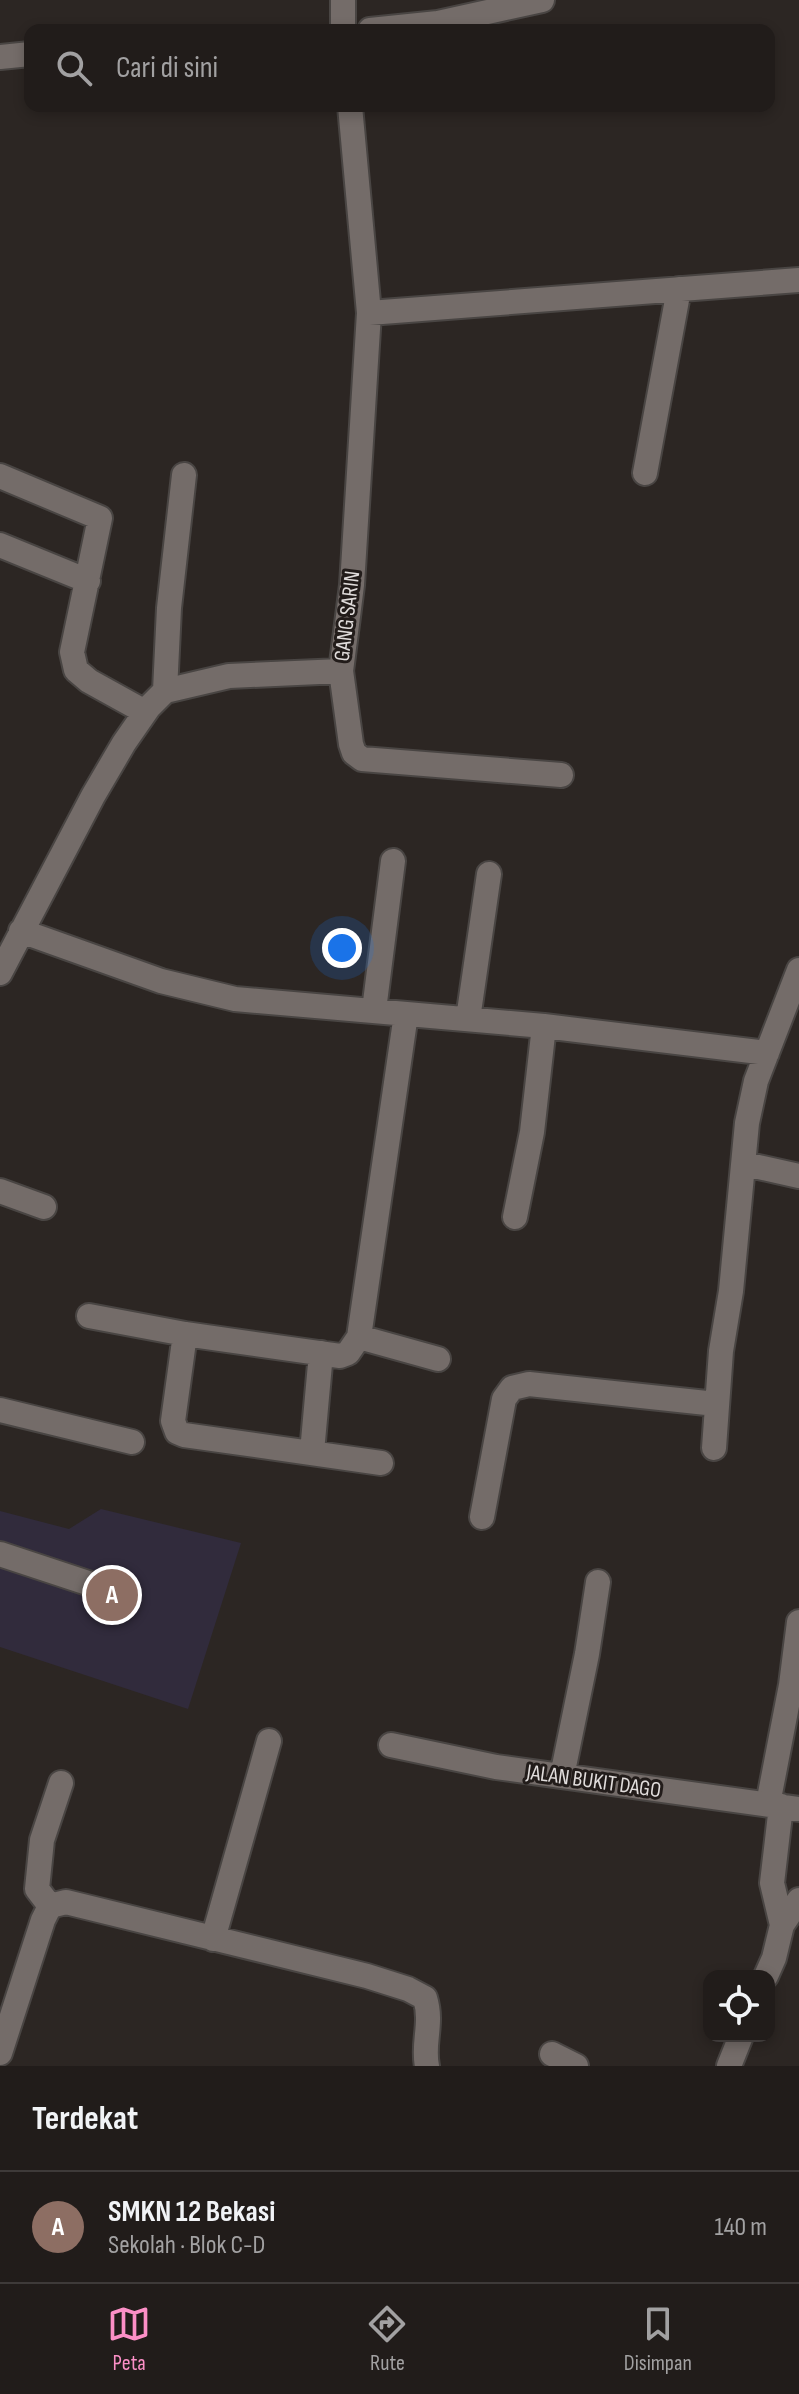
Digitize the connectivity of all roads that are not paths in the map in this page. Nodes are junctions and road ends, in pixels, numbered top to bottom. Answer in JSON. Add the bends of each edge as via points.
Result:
{"nodes":[{"id":1,"x":343,"y":0,"type":"edge"},
{"id":2,"x":542,"y":0,"type":"edge"},
{"id":3,"x":343,"y":24,"type":"edge"},
{"id":4,"x":428,"y":24,"type":"edge"},
{"id":5,"x":24,"y":55,"type":"edge"},
{"id":6,"x":0,"y":57,"type":"edge"},
{"id":7,"x":351,"y":112,"type":"edge"},
{"id":8,"x":799,"y":280,"type":"edge"},
{"id":9,"x":679,"y":289,"type":"junction"},
{"id":10,"x":369,"y":313,"type":"junction"},
{"id":11,"x":645,"y":473,"type":"dead end"},
{"id":12,"x":184,"y":475,"type":"dead end"},
{"id":13,"x":0,"y":476,"type":"edge"},
{"id":14,"x":0,"y":545,"type":"edge"},
{"id":15,"x":88,"y":581,"type":"junction"},
{"id":16,"x":341,"y":671,"type":"junction"},
{"id":17,"x":165,"y":691,"type":"junction"},
{"id":18,"x":145,"y":712,"type":"junction"},
{"id":19,"x":561,"y":775,"type":"dead end"},
{"id":20,"x":393,"y":861,"type":"dead end"},
{"id":21,"x":489,"y":874,"type":"dead end"},
{"id":22,"x":21,"y":931,"type":"junction"},
{"id":23,"x":799,"y":970,"type":"edge"},
{"id":24,"x":0,"y":973,"type":"edge"},
{"id":25,"x":374,"y":1010,"type":"junction"},
{"id":26,"x":406,"y":1014,"type":"junction"},
{"id":27,"x":468,"y":1019,"type":"junction"},
{"id":28,"x":544,"y":1026,"type":"junction"},
{"id":29,"x":767,"y":1053,"type":"junction"},
{"id":30,"x":745,"y":1164,"type":"junction"},
{"id":31,"x":799,"y":1176,"type":"edge"},
{"id":32,"x":0,"y":1191,"type":"edge"},
{"id":33,"x":44,"y":1207,"type":"dead end"},
{"id":34,"x":515,"y":1217,"type":"dead end"},
{"id":35,"x":89,"y":1316,"type":"dead end"},
{"id":36,"x":185,"y":1334,"type":"junction"},
{"id":37,"x":359,"y":1337,"type":"junction"},
{"id":38,"x":321,"y":1353,"type":"junction"},
{"id":39,"x":438,"y":1359,"type":"dead end"},
{"id":40,"x":716,"y":1404,"type":"junction"},
{"id":41,"x":0,"y":1410,"type":"edge"},
{"id":42,"x":132,"y":1442,"type":"dead end"},
{"id":43,"x":714,"y":1448,"type":"dead end"},
{"id":44,"x":312,"y":1452,"type":"junction"},
{"id":45,"x":381,"y":1463,"type":"dead end"},
{"id":46,"x":482,"y":1517,"type":"dead end"},
{"id":47,"x":0,"y":1554,"type":"edge"},
{"id":48,"x":598,"y":1582,"type":"dead end"},
{"id":49,"x":121,"y":1594,"type":"dead end"},
{"id":50,"x":799,"y":1622,"type":"edge"},
{"id":51,"x":269,"y":1741,"type":"dead end"},
{"id":52,"x":391,"y":1745,"type":"dead end"},
{"id":53,"x":562,"y":1776,"type":"junction"},
{"id":54,"x":61,"y":1783,"type":"dead end"},
{"id":55,"x":783,"y":1806,"type":"edge"},
{"id":56,"x":799,"y":1900,"type":"edge"},
{"id":57,"x":50,"y":1906,"type":"junction"},
{"id":58,"x":782,"y":1925,"type":"junction"},
{"id":59,"x":213,"y":1939,"type":"junction"},
{"id":60,"x":769,"y":1970,"type":"edge"},
{"id":61,"x":739,"y":2042,"type":"edge"},
{"id":62,"x":0,"y":2053,"type":"edge"},
{"id":63,"x":552,"y":2054,"type":"dead end"},
{"id":64,"x":427,"y":2066,"type":"edge"},
{"id":65,"x":576,"y":2066,"type":"edge"},
{"id":66,"x":729,"y":2066,"type":"edge"}],
"edges":[{"from":1,"to":3,"type":"street"},
{"from":2,"to":4,"type":"street"},
{"from":5,"to":6,"type":"street"},
{"from":7,"to":10,"type":"street","name":"GANG SARIN"},
{"from":8,"to":9,"type":"street"},
{"from":9,"to":10,"type":"street"},
{"from":9,"to":11,"type":"street"},
{"from":10,"to":16,"type":"street","name":"GANG SARIN","via":[[352,585]]},
{"from":12,"to":17,"type":"street"},
{"from":13,"to":15,"type":"street","via":[[100,518]]},
{"from":14,"to":15,"type":"street"},
{"from":15,"to":18,"type":"street","via":[[72,652],[76,670]]},
{"from":16,"to":17,"type":"street","name":"GANG SARIN","via":[[229,676]]},
{"from":16,"to":19,"type":"street","via":[[351,744],[362,759]]},
{"from":17,"to":18,"type":"street"},
{"from":18,"to":22,"type":"street"},
{"from":20,"to":25,"type":"street"},
{"from":21,"to":27,"type":"street"},
{"from":22,"to":24,"type":"street"},
{"from":22,"to":25,"type":"street","via":[[161,981],[235,999]]},
{"from":23,"to":29,"type":"street"},
{"from":25,"to":26,"type":"street"},
{"from":26,"to":27,"type":"street"},
{"from":26,"to":37,"type":"street"},
{"from":27,"to":28,"type":"street"},
{"from":28,"to":29,"type":"street"},
{"from":28,"to":34,"type":"street","via":[[532,1132]]},
{"from":29,"to":30,"type":"street","via":[[747,1123]]},
{"from":30,"to":31,"type":"street"},
{"from":30,"to":40,"type":"street"},
{"from":32,"to":33,"type":"street"},
{"from":35,"to":36,"type":"street"},
{"from":36,"to":38,"type":"street"},
{"from":36,"to":44,"type":"street","via":[[173,1421],[177,1432]]},
{"from":37,"to":38,"type":"street","via":[[348,1353]]},
{"from":37,"to":39,"type":"street"},
{"from":38,"to":44,"type":"street"},
{"from":40,"to":43,"type":"street"},
{"from":40,"to":46,"type":"street","via":[[529,1384],[512,1388],[504,1399]]},
{"from":41,"to":42,"type":"street"},
{"from":44,"to":45,"type":"street"},
{"from":47,"to":49,"type":"street"},
{"from":48,"to":53,"type":"street"},
{"from":50,"to":55,"type":"street"},
{"from":51,"to":59,"type":"street"},
{"from":52,"to":53,"type":"street","name":"JALAN BUKIT DAGO"},
{"from":53,"to":55,"type":"street","name":"JALAN BUKIT DAGO"},
{"from":54,"to":57,"type":"street","via":[[42,1840],[37,1889]]},
{"from":55,"to":58,"type":"street","via":[[772,1883]]},
{"from":56,"to":58,"type":"street"},
{"from":57,"to":59,"type":"street","via":[[66,1902]]},
{"from":57,"to":62,"type":"street"},
{"from":58,"to":60,"type":"street"},
{"from":59,"to":64,"type":"street","via":[[367,1976],[425,1998],[430,2014]]},
{"from":61,"to":66,"type":"street"},
{"from":63,"to":65,"type":"street"}]}
